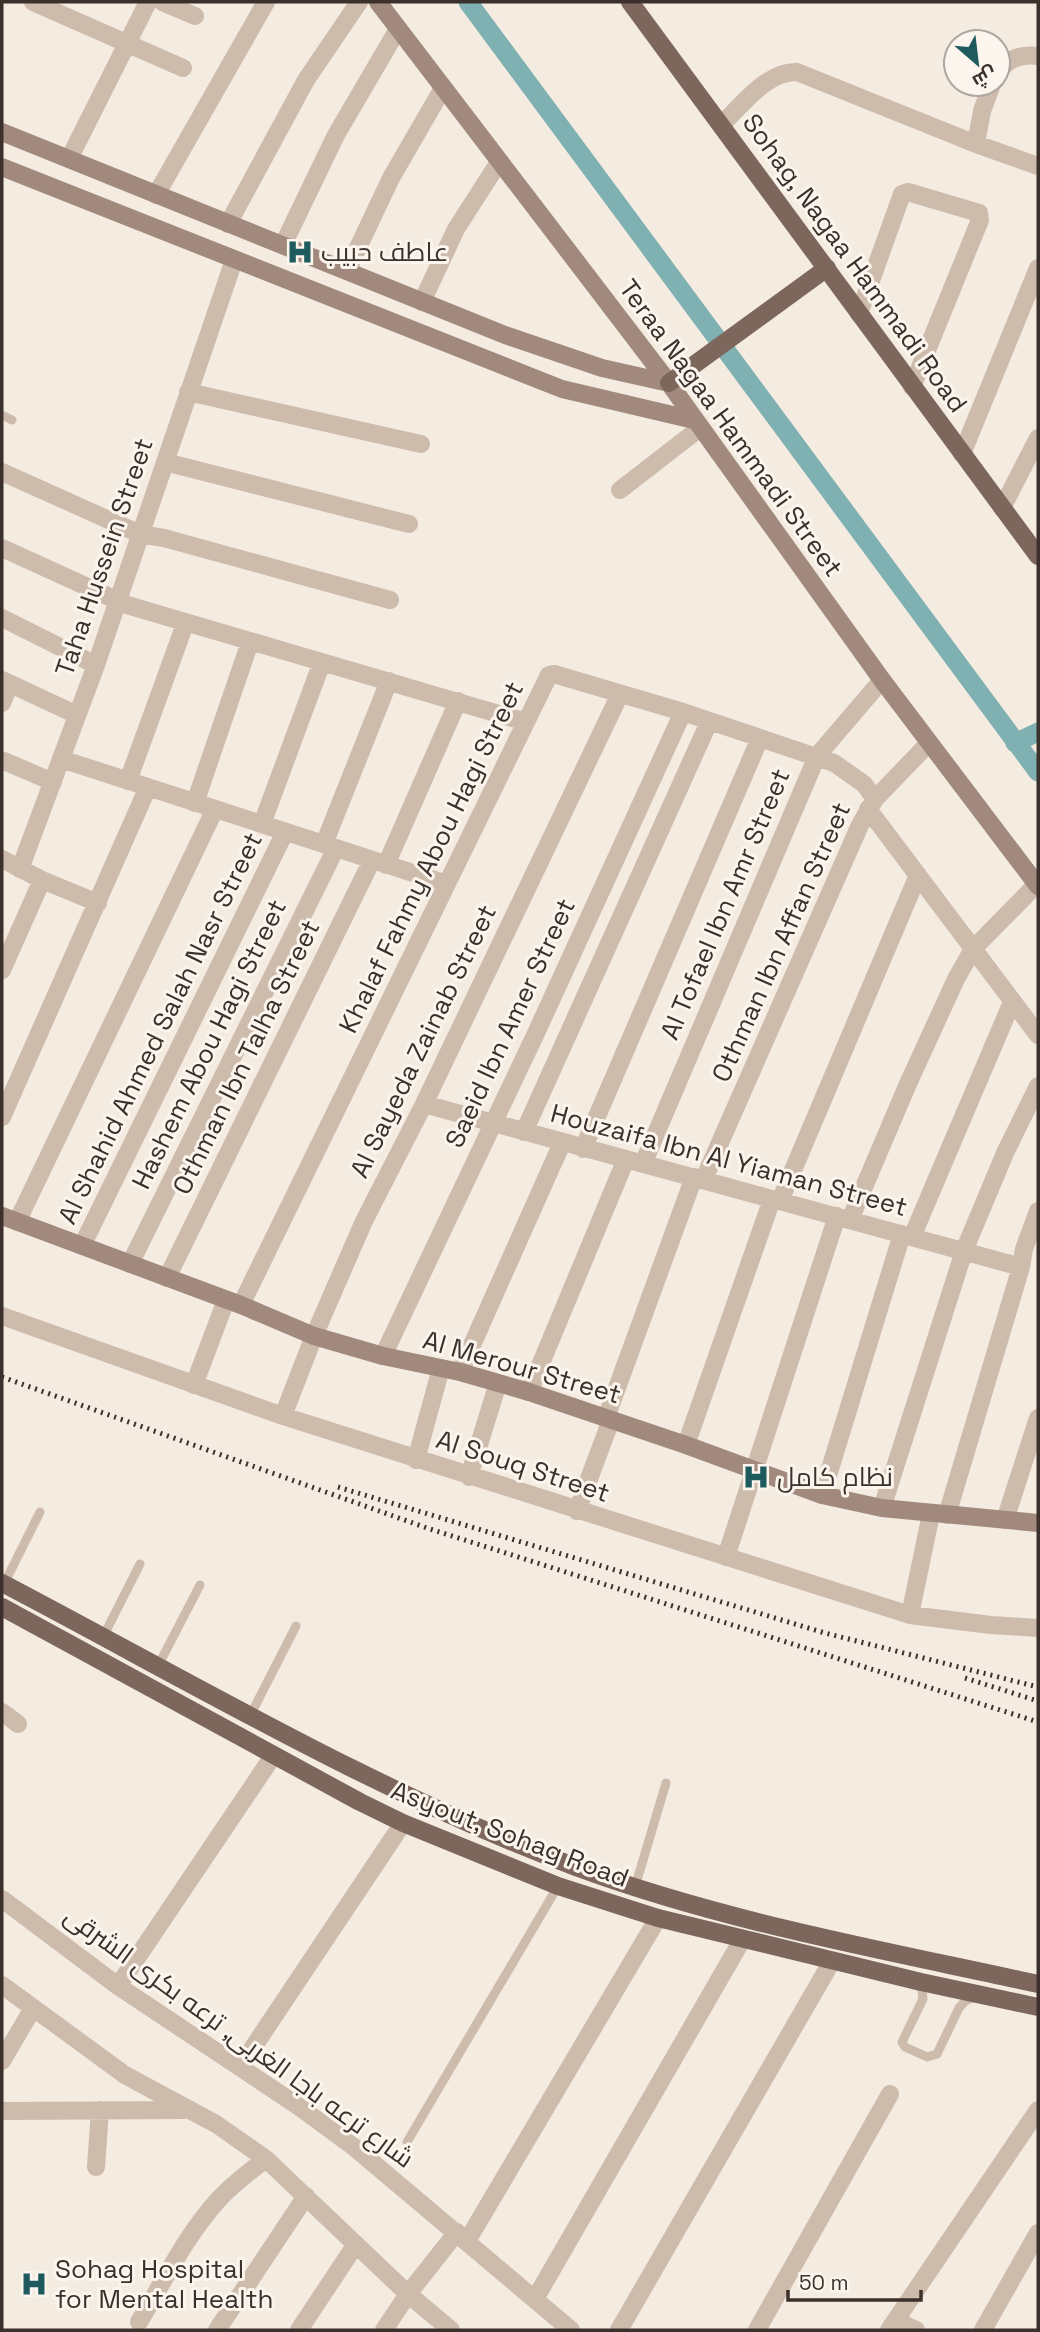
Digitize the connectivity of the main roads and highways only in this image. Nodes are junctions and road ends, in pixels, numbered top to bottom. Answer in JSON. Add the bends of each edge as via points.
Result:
{"nodes":[{"id":1,"x":630,"y":2,"type":"edge"},
{"id":2,"x":827,"y":268,"type":"junction"},
{"id":3,"x":669,"y":383,"type":"road end"},
{"id":4,"x":1038,"y":556,"type":"edge"},
{"id":5,"x":3,"y":1584,"type":"edge"},
{"id":6,"x":2,"y":1608,"type":"edge"},
{"id":7,"x":442,"y":1811,"type":"junction"},
{"id":8,"x":432,"y":1835,"type":"junction"},
{"id":9,"x":499,"y":1835,"type":"junction"},
{"id":10,"x":490,"y":1858,"type":"junction"},
{"id":11,"x":927,"y":1960,"type":"junction"},
{"id":12,"x":921,"y":1982,"type":"junction"},
{"id":13,"x":1038,"y":1984,"type":"edge"},
{"id":14,"x":1038,"y":2007,"type":"edge"}],
"edges":[{"from":1,"to":2,"type":"main road","name":"Sohag, Nagaa Hammadi Road"},
{"from":2,"to":3,"type":"main road"},
{"from":2,"to":4,"type":"main road","name":"Sohag, Nagaa Hammadi Road"},
{"from":5,"to":7,"type":"main road","name":"Asyout, Sohag Road","via":[[250,1716]]},
{"from":6,"to":8,"type":"main road","name":"Asyout, Sohag Road","via":[[273,1756]]},
{"from":7,"to":8,"type":"main road","via":[[444,1825]]},
{"from":7,"to":9,"type":"main road","name":"Asyout, Sohag Road"},
{"from":8,"to":10,"type":"main road","name":"Asyout, Sohag Road"},
{"from":9,"to":10,"type":"main road","via":[[486,1843]]},
{"from":9,"to":11,"type":"main road","name":"Asyout, Sohag Road","via":[[573,1866],[724,1914]]},
{"from":10,"to":12,"type":"main road","name":"Asyout, Sohag Road","via":[[658,1918]]},
{"from":11,"to":12,"type":"main road"},
{"from":11,"to":13,"type":"main road","name":"Asyout, Sohag Road"},
{"from":12,"to":14,"type":"main road","name":"Asyout, Sohag Road"}]}
